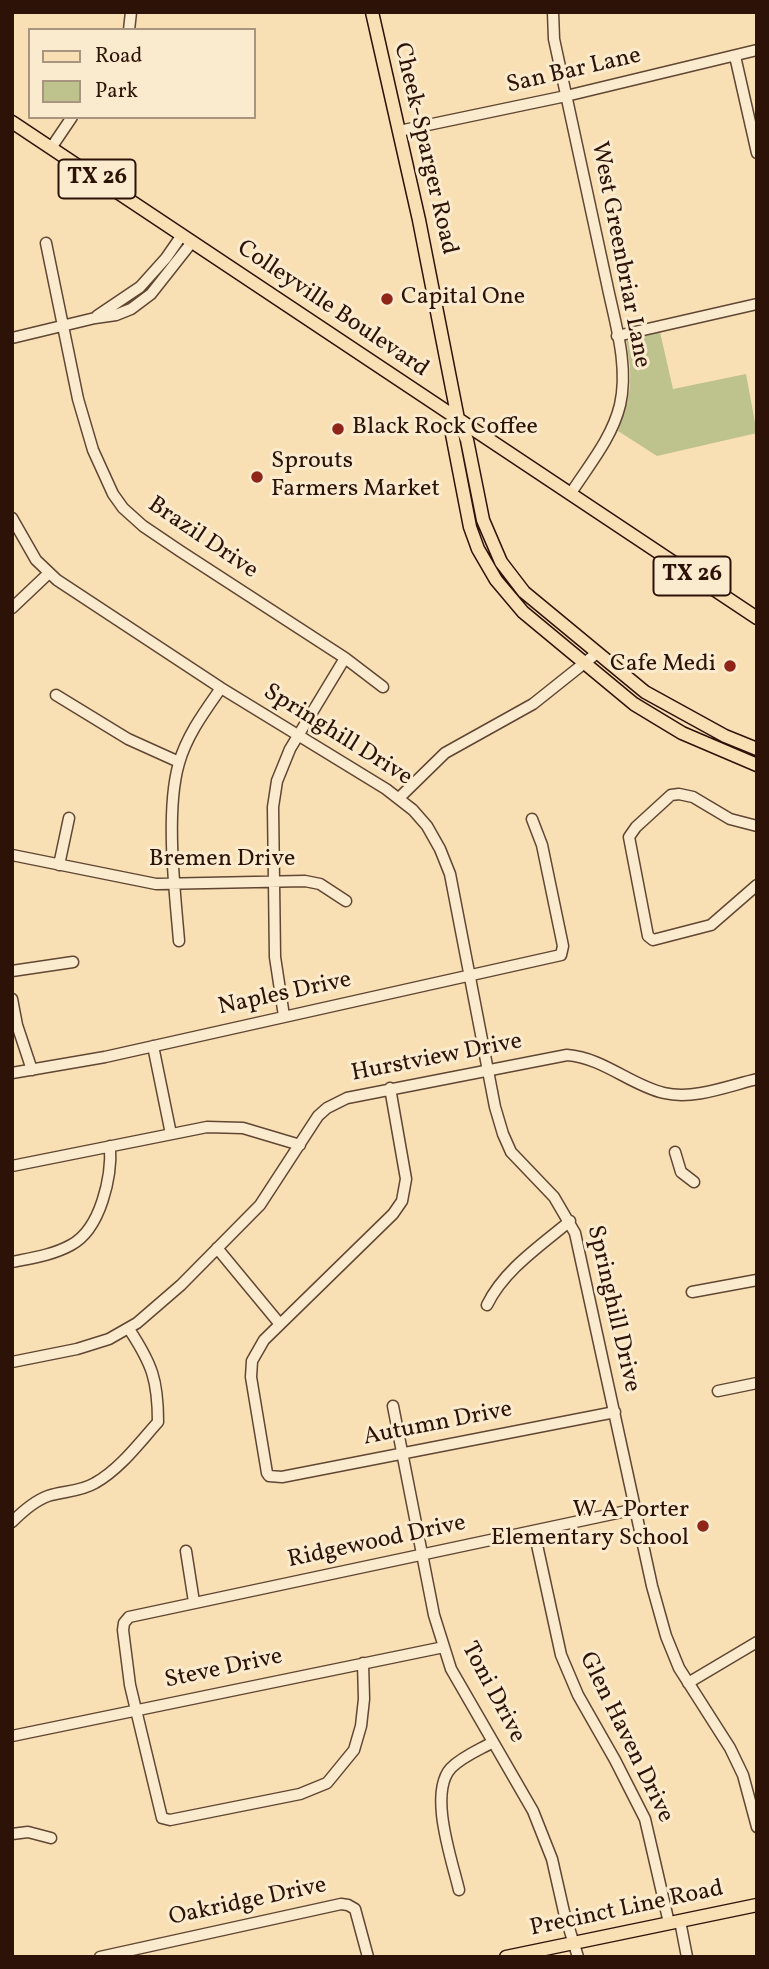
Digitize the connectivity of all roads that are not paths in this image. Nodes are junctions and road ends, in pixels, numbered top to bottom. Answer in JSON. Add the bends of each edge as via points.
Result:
{"nodes":[{"id":1,"x":372,"y":12,"type":"edge"},
{"id":2,"x":553,"y":12,"type":"edge"},
{"id":3,"x":757,"y":50,"type":"edge"},
{"id":4,"x":735,"y":56,"type":"junction"},
{"id":5,"x":566,"y":96,"type":"junction"},
{"id":6,"x":71,"y":119,"type":"edge"},
{"id":7,"x":12,"y":122,"type":"edge"},
{"id":8,"x":399,"y":131,"type":"junction"},
{"id":9,"x":51,"y":148,"type":"junction"},
{"id":10,"x":757,"y":153,"type":"edge"},
{"id":11,"x":187,"y":239,"type":"junction"},
{"id":12,"x":47,"y":243,"type":"dead end"},
{"id":13,"x":757,"y":304,"type":"edge"},
{"id":14,"x":64,"y":326,"type":"junction"},
{"id":15,"x":617,"y":336,"type":"junction"},
{"id":16,"x":12,"y":338,"type":"edge"},
{"id":17,"x":458,"y":419,"type":"junction"},
{"id":18,"x":571,"y":493,"type":"junction"},
{"id":19,"x":12,"y":518,"type":"edge"},
{"id":20,"x":49,"y":573,"type":"junction"},
{"id":21,"x":12,"y":608,"type":"edge"},
{"id":22,"x":757,"y":618,"type":"edge"},
{"id":23,"x":597,"y":653,"type":"junction"},
{"id":24,"x":345,"y":658,"type":"junction"},
{"id":25,"x":585,"y":663,"type":"junction"},
{"id":26,"x":383,"y":687,"type":"dead end"},
{"id":27,"x":221,"y":688,"type":"junction"},
{"id":28,"x":55,"y":695,"type":"dead end"},
{"id":29,"x":299,"y":735,"type":"junction"},
{"id":30,"x":757,"y":750,"type":"edge"},
{"id":31,"x":179,"y":762,"type":"junction"},
{"id":32,"x":757,"y":765,"type":"edge"},
{"id":33,"x":399,"y":798,"type":"junction"},
{"id":34,"x":69,"y":818,"type":"dead end"},
{"id":35,"x":532,"y":819,"type":"dead end"},
{"id":36,"x":757,"y":826,"type":"edge"},
{"id":37,"x":12,"y":855,"type":"edge"},
{"id":38,"x":59,"y":865,"type":"junction"},
{"id":39,"x":273,"y":881,"type":"junction"},
{"id":40,"x":174,"y":884,"type":"junction"},
{"id":41,"x":757,"y":885,"type":"edge"},
{"id":42,"x":346,"y":901,"type":"dead end"},
{"id":43,"x":179,"y":942,"type":"dead end"},
{"id":44,"x":73,"y":962,"type":"dead end"},
{"id":45,"x":12,"y":971,"type":"edge"},
{"id":46,"x":470,"y":976,"type":"junction"},
{"id":47,"x":12,"y":999,"type":"edge"},
{"id":48,"x":284,"y":1016,"type":"junction"},
{"id":49,"x":153,"y":1046,"type":"junction"},
{"id":50,"x":32,"y":1070,"type":"junction"},
{"id":51,"x":488,"y":1070,"type":"junction"},
{"id":52,"x":12,"y":1073,"type":"edge"},
{"id":53,"x":757,"y":1079,"type":"edge"},
{"id":54,"x":390,"y":1088,"type":"junction"},
{"id":55,"x":171,"y":1134,"type":"junction"},
{"id":56,"x":300,"y":1145,"type":"junction"},
{"id":57,"x":110,"y":1146,"type":"junction"},
{"id":58,"x":675,"y":1152,"type":"dead end"},
{"id":59,"x":12,"y":1166,"type":"edge"},
{"id":60,"x":694,"y":1182,"type":"dead end"},
{"id":61,"x":570,"y":1221,"type":"junction"},
{"id":62,"x":217,"y":1248,"type":"junction"},
{"id":63,"x":12,"y":1262,"type":"edge"},
{"id":64,"x":757,"y":1280,"type":"edge"},
{"id":65,"x":692,"y":1292,"type":"dead end"},
{"id":66,"x":487,"y":1306,"type":"dead end"},
{"id":67,"x":279,"y":1323,"type":"junction"},
{"id":68,"x":128,"y":1329,"type":"junction"},
{"id":69,"x":12,"y":1362,"type":"edge"},
{"id":70,"x":757,"y":1383,"type":"edge"},
{"id":71,"x":718,"y":1391,"type":"dead end"},
{"id":72,"x":393,"y":1406,"type":"dead end"},
{"id":73,"x":615,"y":1412,"type":"junction"},
{"id":74,"x":402,"y":1454,"type":"junction"},
{"id":75,"x":636,"y":1509,"type":"junction"},
{"id":76,"x":12,"y":1522,"type":"edge"},
{"id":77,"x":534,"y":1531,"type":"junction"},
{"id":78,"x":186,"y":1551,"type":"dead end"},
{"id":79,"x":423,"y":1555,"type":"junction"},
{"id":80,"x":194,"y":1602,"type":"junction"},
{"id":81,"x":757,"y":1642,"type":"edge"},
{"id":82,"x":444,"y":1647,"type":"junction"},
{"id":83,"x":363,"y":1663,"type":"junction"},
{"id":84,"x":688,"y":1683,"type":"junction"},
{"id":85,"x":135,"y":1709,"type":"junction"},
{"id":86,"x":12,"y":1736,"type":"edge"},
{"id":87,"x":493,"y":1742,"type":"junction"},
{"id":88,"x":757,"y":1827,"type":"edge"},
{"id":89,"x":12,"y":1834,"type":"edge"},
{"id":90,"x":51,"y":1838,"type":"dead end"},
{"id":91,"x":459,"y":1890,"type":"dead end"},
{"id":92,"x":757,"y":1905,"type":"edge"},
{"id":93,"x":675,"y":1922,"type":"junction"},
{"id":94,"x":574,"y":1943,"type":"junction"},
{"id":95,"x":100,"y":1957,"type":"edge"},
{"id":96,"x":368,"y":1957,"type":"edge"},
{"id":97,"x":506,"y":1957,"type":"edge"},
{"id":98,"x":579,"y":1957,"type":"edge"},
{"id":99,"x":687,"y":1957,"type":"edge"}],
"edges":[{"from":1,"to":8,"type":"main road","name":"Cheek-Sparger Road"},
{"from":2,"to":5,"type":"street","name":"West Greenbriar Lane"},
{"from":3,"to":4,"type":"street","name":"San Bar Lane"},
{"from":4,"to":5,"type":"street","name":"San Bar Lane"},
{"from":4,"to":10,"type":"street"},
{"from":5,"to":8,"type":"street","name":"San Bar Lane"},
{"from":5,"to":15,"type":"street","name":"West Greenbriar Lane"},
{"from":6,"to":9,"type":"street"},
{"from":7,"to":9,"type":"main road","name":"Colleyville Boulevard","number":"TX 26"},
{"from":8,"to":17,"type":"main road","name":"Cheek-Sparger Road"},
{"from":9,"to":11,"type":"main road","name":"Colleyville Boulevard","number":"TX 26"},
{"from":11,"to":14,"type":"street","via":[[140,287],[95,318]]},
{"from":11,"to":17,"type":"main road","name":"Colleyville Boulevard","number":"TX 26"},
{"from":12,"to":14,"type":"street","name":"Brazil Drive"},
{"from":13,"to":15,"type":"street"},
{"from":14,"to":16,"type":"street"},
{"from":14,"to":24,"type":"street","name":"Brazil Drive","via":[[93,450],[123,508],[142,526]]},
{"from":15,"to":18,"type":"street","name":"West Greenbriar Lane","via":[[623,381],[620,406],[604,443]]},
{"from":17,"to":18,"type":"main road","name":"Colleyville Boulevard","number":"TX 26"},
{"from":17,"to":23,"type":"main road","via":[[467,440],[483,520],[501,562],[524,592]]},
{"from":17,"to":25,"type":"main road","via":[[452,435],[478,549],[523,612]]},
{"from":18,"to":22,"type":"main road","name":"Colleyville Boulevard","number":"TX 26"},
{"from":19,"to":20,"type":"street","name":"Springhill Drive","via":[[36,560]]},
{"from":20,"to":21,"type":"street"},
{"from":20,"to":27,"type":"street","name":"Springhill Drive"},
{"from":23,"to":25,"type":"street"},
{"from":23,"to":30,"type":"main road","via":[[645,692]]},
{"from":24,"to":26,"type":"street","name":"Brazil Drive"},
{"from":24,"to":29,"type":"street"},
{"from":25,"to":32,"type":"main road","via":[[634,704],[682,733]]},
{"from":25,"to":33,"type":"street","via":[[533,704],[445,752]]},
{"from":27,"to":29,"type":"street","name":"Springhill Drive"},
{"from":27,"to":31,"type":"street"},
{"from":28,"to":31,"type":"street","via":[[128,739]]},
{"from":29,"to":33,"type":"street","name":"Springhill Drive"},
{"from":29,"to":39,"type":"street","via":[[277,781]]},
{"from":31,"to":40,"type":"street","via":[[173,813]]},
{"from":33,"to":46,"type":"street","name":"Springhill Drive","via":[[427,826],[446,862]]},
{"from":34,"to":38,"type":"street"},
{"from":35,"to":46,"type":"street","name":"Naples Drive","via":[[542,845],[563,951],[558,956]]},
{"from":36,"to":41,"type":"street","via":[[730,819],[679,794],[671,795],[629,836],[648,936],[653,940],[711,925]]},
{"from":37,"to":38,"type":"street","name":"Bremen Drive"},
{"from":38,"to":40,"type":"street","name":"Bremen Drive","via":[[135,882]]},
{"from":39,"to":40,"type":"street","name":"Bremen Drive"},
{"from":39,"to":42,"type":"street","name":"Bremen Drive","via":[[320,884]]},
{"from":39,"to":48,"type":"street","via":[[275,957]]},
{"from":40,"to":43,"type":"street"},
{"from":44,"to":45,"type":"street"},
{"from":46,"to":48,"type":"street","name":"Naples Drive"},
{"from":46,"to":51,"type":"street","name":"Springhill Drive"},
{"from":47,"to":50,"type":"street"},
{"from":48,"to":49,"type":"street","name":"Naples Drive"},
{"from":49,"to":50,"type":"street","name":"Naples Drive"},
{"from":49,"to":55,"type":"street"},
{"from":50,"to":52,"type":"street","name":"Naples Drive"},
{"from":51,"to":53,"type":"street","name":"Hurstview Drive","via":[[584,1056],[650,1088],[678,1095]]},
{"from":51,"to":54,"type":"street","name":"Hurstview Drive"},
{"from":51,"to":61,"type":"street","name":"Springhill Drive","via":[[511,1152]]},
{"from":54,"to":56,"type":"street","name":"Hurstview Drive","via":[[327,1108]]},
{"from":54,"to":67,"type":"street","via":[[406,1179],[402,1201]]},
{"from":55,"to":56,"type":"street","via":[[226,1126]]},
{"from":55,"to":57,"type":"street"},
{"from":56,"to":62,"type":"street","name":"Hurstview Drive","via":[[260,1205]]},
{"from":57,"to":59,"type":"street"},
{"from":57,"to":63,"type":"street","via":[[108,1183],[88,1228],[73,1244]]},
{"from":58,"to":60,"type":"street","via":[[681,1172]]},
{"from":61,"to":66,"type":"street","via":[[504,1278]]},
{"from":61,"to":73,"type":"street","name":"Springhill Drive"},
{"from":62,"to":67,"type":"street"},
{"from":62,"to":68,"type":"street","name":"Hurstview Drive"},
{"from":64,"to":65,"type":"street"},
{"from":67,"to":74,"type":"street","name":"Autumn Drive","via":[[256,1352],[250,1369],[269,1476]]},
{"from":68,"to":69,"type":"street","name":"Hurstview Drive","via":[[78,1349]]},
{"from":68,"to":76,"type":"street","via":[[149,1359],[158,1397],[158,1422],[96,1483],[47,1496]]},
{"from":70,"to":71,"type":"street"},
{"from":72,"to":74,"type":"street","name":"Toni Drive"},
{"from":73,"to":74,"type":"street","name":"Autumn Drive"},
{"from":73,"to":75,"type":"street","name":"Springhill Drive"},
{"from":74,"to":79,"type":"street","name":"Toni Drive"},
{"from":75,"to":77,"type":"street","name":"Ridgewood Drive"},
{"from":75,"to":84,"type":"street","name":"Springhill Drive","via":[[666,1636]]},
{"from":77,"to":79,"type":"street","name":"Ridgewood Drive"},
{"from":77,"to":93,"type":"street","name":"Glen Haven Drive","via":[[561,1655],[645,1819]]},
{"from":78,"to":80,"type":"street"},
{"from":79,"to":80,"type":"street","name":"Ridgewood Drive"},
{"from":79,"to":82,"type":"street","name":"Toni Drive"},
{"from":80,"to":85,"type":"street","name":"Ridgewood Drive","via":[[127,1618],[123,1643]]},
{"from":81,"to":84,"type":"street"},
{"from":82,"to":83,"type":"street","name":"Steve Drive"},
{"from":82,"to":87,"type":"street","name":"Toni Drive","via":[[457,1681]]},
{"from":83,"to":85,"type":"street","name":"Steve Drive"},
{"from":83,"to":85,"type":"street","via":[[364,1699],[354,1750],[327,1783],[300,1794],[164,1820]]},
{"from":84,"to":88,"type":"street","name":"Springhill Drive","via":[[743,1775]]},
{"from":85,"to":86,"type":"street","name":"Steve Drive"},
{"from":87,"to":91,"type":"street","via":[[457,1763],[441,1788]]},
{"from":87,"to":94,"type":"street","name":"Toni Drive","via":[[545,1839]]},
{"from":89,"to":90,"type":"street","via":[[28,1832]]},
{"from":92,"to":93,"type":"main road","name":"Precinct Line Road"},
{"from":93,"to":94,"type":"main road","name":"Precinct Line Road"},
{"from":93,"to":99,"type":"street","name":"Glen Haven Drive"},
{"from":94,"to":97,"type":"main road","name":"Precinct Line Road"},
{"from":94,"to":98,"type":"street","name":"Toni Drive"},
{"from":95,"to":96,"type":"street","name":"Oakridge Drive","via":[[341,1904],[355,1909]]}]}
